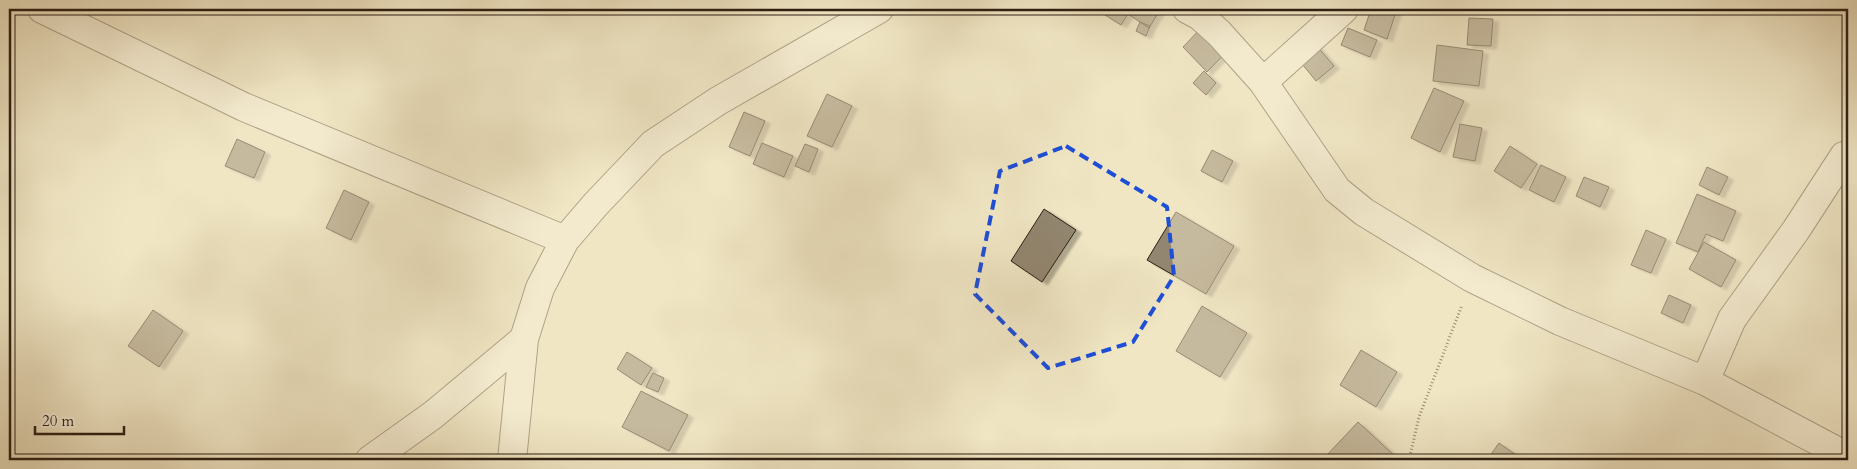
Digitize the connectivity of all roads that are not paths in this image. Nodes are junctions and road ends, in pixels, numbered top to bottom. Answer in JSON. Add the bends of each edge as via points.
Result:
{"nodes":[{"id":1,"x":42,"y":9,"type":"edge"},
{"id":2,"x":879,"y":9,"type":"edge"},
{"id":3,"x":1187,"y":9,"type":"edge"},
{"id":4,"x":1344,"y":9,"type":"edge"},
{"id":5,"x":1264,"y":82,"type":"junction"},
{"id":6,"x":1844,"y":156,"type":"dead end"},
{"id":7,"x":566,"y":240,"type":"junction"},
{"id":8,"x":524,"y":339,"type":"junction"},
{"id":9,"x":1705,"y":381,"type":"junction"},
{"id":10,"x":1848,"y":457,"type":"edge"},
{"id":11,"x":370,"y":460,"type":"edge"},
{"id":12,"x":512,"y":460,"type":"edge"}],
"edges":[{"from":1,"to":7,"type":"street","via":[[244,108]]},
{"from":2,"to":7,"type":"street","via":[[718,101],[653,144]]},
{"from":3,"to":5,"type":"street","via":[[1219,33]]},
{"from":4,"to":5,"type":"street"},
{"from":5,"to":9,"type":"street","via":[[1337,190],[1364,212],[1472,278],[1560,321]]},
{"from":6,"to":9,"type":"street","via":[[1732,319]]},
{"from":7,"to":8,"type":"street","via":[[540,288]]},
{"from":8,"to":11,"type":"street","via":[[434,415]]},
{"from":8,"to":12,"type":"street"},
{"from":9,"to":10,"type":"street"}]}
